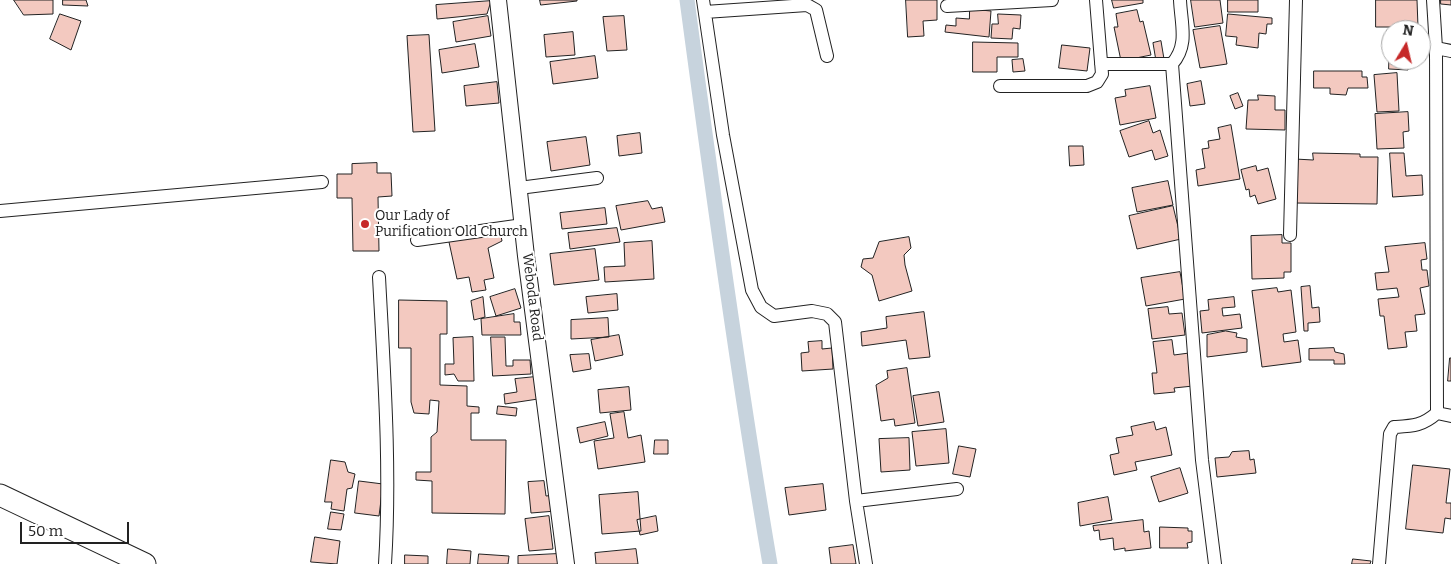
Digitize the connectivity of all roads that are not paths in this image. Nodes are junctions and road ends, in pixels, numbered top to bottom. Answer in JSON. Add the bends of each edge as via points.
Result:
{"nodes":[{"id":1,"x":498,"y":0,"type":"edge"},
{"id":2,"x":1052,"y":0,"type":"edge"},
{"id":3,"x":1096,"y":0,"type":"edge"},
{"id":4,"x":1180,"y":0,"type":"edge"},
{"id":5,"x":1296,"y":0,"type":"edge"},
{"id":6,"x":1433,"y":0,"type":"edge"},
{"id":7,"x":704,"y":6,"type":"edge"},
{"id":8,"x":948,"y":6,"type":"dead end"},
{"id":9,"x":1436,"y":48,"type":"junction"},
{"id":10,"x":1451,"y":51,"type":"edge"},
{"id":11,"x":827,"y":56,"type":"dead end"},
{"id":12,"x":1102,"y":64,"type":"junction"},
{"id":13,"x":1172,"y":64,"type":"junction"},
{"id":14,"x":1000,"y":86,"type":"dead end"},
{"id":15,"x":597,"y":178,"type":"dead end"},
{"id":16,"x":322,"y":182,"type":"dead end"},
{"id":17,"x":519,"y":188,"type":"junction"},
{"id":18,"x":0,"y":212,"type":"edge"},
{"id":19,"x":523,"y":225,"type":"junction"},
{"id":20,"x":1290,"y":235,"type":"dead end"},
{"id":21,"x":417,"y":240,"type":"dead end"},
{"id":22,"x":379,"y":277,"type":"dead end"},
{"id":23,"x":1436,"y":414,"type":"junction"},
{"id":24,"x":1451,"y":416,"type":"edge"},
{"id":25,"x":957,"y":489,"type":"dead end"},
{"id":26,"x":0,"y":495,"type":"edge"},
{"id":27,"x":856,"y":501,"type":"junction"},
{"id":28,"x":145,"y":564,"type":"edge"},
{"id":29,"x":385,"y":564,"type":"edge"},
{"id":30,"x":566,"y":564,"type":"edge"},
{"id":31,"x":866,"y":564,"type":"edge"},
{"id":32,"x":1215,"y":564,"type":"edge"},
{"id":33,"x":1379,"y":564,"type":"edge"}],
"edges":[{"from":1,"to":17,"type":"street","name":"Weboda Road"},
{"from":2,"to":8,"type":"street"},
{"from":3,"to":12,"type":"street"},
{"from":4,"to":13,"type":"street","via":[[1183,46]]},
{"from":5,"to":20,"type":"street"},
{"from":6,"to":9,"type":"street"},
{"from":7,"to":11,"type":"street","via":[[807,4],[816,10]]},
{"from":7,"to":27,"type":"street","via":[[723,135],[752,290],[761,307],[774,316],[812,311],[827,314],[835,322]]},
{"from":9,"to":10,"type":"street"},
{"from":9,"to":23,"type":"street"},
{"from":12,"to":13,"type":"street"},
{"from":12,"to":14,"type":"street","via":[[1102,74],[1097,82],[1087,86]]},
{"from":13,"to":32,"type":"street","via":[[1202,460]]},
{"from":15,"to":17,"type":"street"},
{"from":16,"to":18,"type":"street"},
{"from":17,"to":19,"type":"street","name":"Weboda Road"},
{"from":19,"to":21,"type":"street"},
{"from":19,"to":30,"type":"street","name":"Weboda Road"},
{"from":22,"to":29,"type":"street","via":[[386,410]]},
{"from":23,"to":24,"type":"street"},
{"from":23,"to":33,"type":"street","via":[[1419,425],[1394,427],[1390,434]]},
{"from":25,"to":27,"type":"street"},
{"from":26,"to":28,"type":"main road"},
{"from":27,"to":31,"type":"street"}]}
